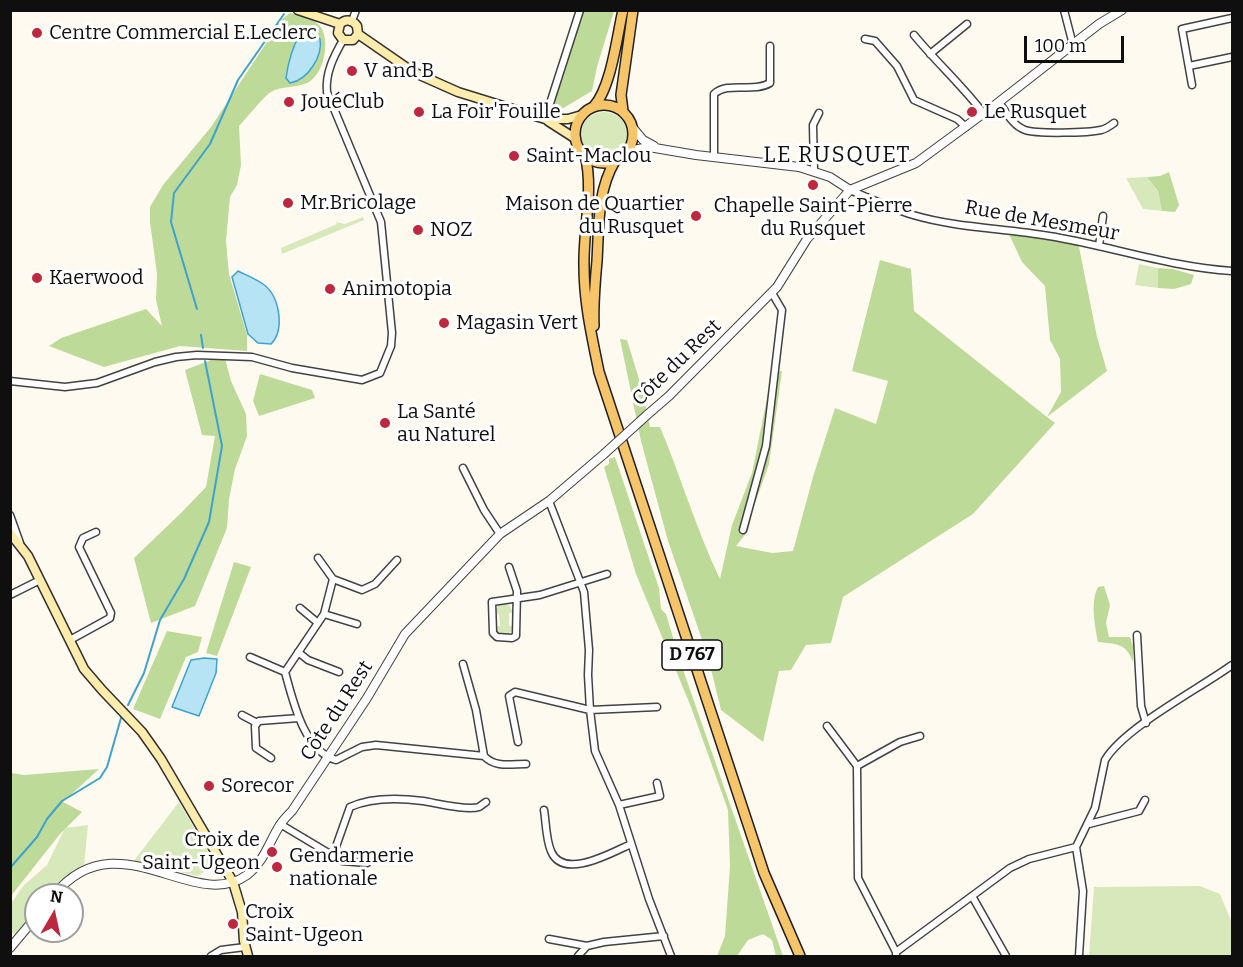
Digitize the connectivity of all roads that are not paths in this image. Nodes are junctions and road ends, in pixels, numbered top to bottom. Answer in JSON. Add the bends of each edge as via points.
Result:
{"nodes":[{"id":1,"x":298,"y":10,"type":"edge"},
{"id":2,"x":356,"y":10,"type":"edge"},
{"id":3,"x":579,"y":10,"type":"edge"},
{"id":4,"x":623,"y":10,"type":"edge"},
{"id":5,"x":633,"y":10,"type":"edge"},
{"id":6,"x":1064,"y":10,"type":"edge"},
{"id":7,"x":1122,"y":10,"type":"edge"},
{"id":8,"x":1233,"y":18,"type":"edge"},
{"id":9,"x":352,"y":21,"type":"junction"},
{"id":10,"x":340,"y":24,"type":"junction"},
{"id":11,"x":967,"y":24,"type":"dead end"},
{"id":12,"x":358,"y":34,"type":"junction"},
{"id":13,"x":914,"y":34,"type":"dead end"},
{"id":14,"x":865,"y":39,"type":"dead end"},
{"id":15,"x":343,"y":40,"type":"junction"},
{"id":16,"x":1073,"y":45,"type":"junction"},
{"id":17,"x":770,"y":46,"type":"dead end"},
{"id":18,"x":930,"y":54,"type":"junction"},
{"id":19,"x":1233,"y":57,"type":"edge"},
{"id":20,"x":1189,"y":66,"type":"junction"},
{"id":21,"x":1192,"y":85,"type":"dead end"},
{"id":22,"x":999,"y":102,"type":"junction"},
{"id":23,"x":594,"y":106,"type":"junction"},
{"id":24,"x":623,"y":111,"type":"junction"},
{"id":25,"x":819,"y":113,"type":"dead end"},
{"id":26,"x":984,"y":114,"type":"junction"},
{"id":27,"x":582,"y":115,"type":"junction"},
{"id":28,"x":545,"y":119,"type":"junction"},
{"id":29,"x":1114,"y":123,"type":"dead end"},
{"id":30,"x":966,"y":127,"type":"junction"},
{"id":31,"x":633,"y":128,"type":"junction"},
{"id":32,"x":576,"y":139,"type":"junction"},
{"id":33,"x":661,"y":149,"type":"junction"},
{"id":34,"x":628,"y":151,"type":"junction"},
{"id":35,"x":585,"y":155,"type":"junction"},
{"id":36,"x":714,"y":157,"type":"junction"},
{"id":37,"x":615,"y":161,"type":"junction"},
{"id":38,"x":814,"y":170,"type":"junction"},
{"id":39,"x":850,"y":190,"type":"junction"},
{"id":40,"x":1103,"y":216,"type":"dead end"},
{"id":41,"x":1099,"y":246,"type":"junction"},
{"id":42,"x":1233,"y":271,"type":"edge"},
{"id":43,"x":772,"y":293,"type":"junction"},
{"id":44,"x":595,"y":350,"type":"junction"},
{"id":45,"x":10,"y":381,"type":"edge"},
{"id":46,"x":463,"y":468,"type":"dead end"},
{"id":47,"x":549,"y":501,"type":"junction"},
{"id":48,"x":10,"y":515,"type":"edge"},
{"id":49,"x":742,"y":530,"type":"dead end"},
{"id":50,"x":96,"y":532,"type":"dead end"},
{"id":51,"x":10,"y":533,"type":"edge"},
{"id":52,"x":500,"y":534,"type":"junction"},
{"id":53,"x":20,"y":544,"type":"junction"},
{"id":54,"x":318,"y":558,"type":"dead end"},
{"id":55,"x":397,"y":560,"type":"dead end"},
{"id":56,"x":509,"y":567,"type":"dead end"},
{"id":57,"x":607,"y":574,"type":"dead end"},
{"id":58,"x":333,"y":579,"type":"junction"},
{"id":59,"x":40,"y":580,"type":"junction"},
{"id":60,"x":581,"y":582,"type":"junction"},
{"id":61,"x":10,"y":595,"type":"edge"},
{"id":62,"x":515,"y":598,"type":"junction"},
{"id":63,"x":300,"y":608,"type":"dead end"},
{"id":64,"x":324,"y":614,"type":"junction"},
{"id":65,"x":318,"y":623,"type":"junction"},
{"id":66,"x":357,"y":624,"type":"dead end"},
{"id":67,"x":1137,"y":635,"type":"dead end"},
{"id":68,"x":70,"y":640,"type":"junction"},
{"id":69,"x":298,"y":652,"type":"junction"},
{"id":70,"x":250,"y":657,"type":"dead end"},
{"id":71,"x":463,"y":664,"type":"dead end"},
{"id":72,"x":1233,"y":665,"type":"edge"},
{"id":73,"x":285,"y":672,"type":"junction"},
{"id":74,"x":339,"y":672,"type":"dead end"},
{"id":75,"x":657,"y":707,"type":"dead end"},
{"id":76,"x":590,"y":710,"type":"junction"},
{"id":77,"x":242,"y":715,"type":"dead end"},
{"id":78,"x":299,"y":718,"type":"junction"},
{"id":79,"x":257,"y":723,"type":"junction"},
{"id":80,"x":1146,"y":723,"type":"junction"},
{"id":81,"x":827,"y":726,"type":"dead end"},
{"id":82,"x":920,"y":736,"type":"dead end"},
{"id":83,"x":518,"y":742,"type":"dead end"},
{"id":84,"x":484,"y":756,"type":"junction"},
{"id":85,"x":327,"y":757,"type":"junction"},
{"id":86,"x":271,"y":758,"type":"dead end"},
{"id":87,"x":526,"y":764,"type":"dead end"},
{"id":88,"x":857,"y":766,"type":"junction"},
{"id":89,"x":657,"y":783,"type":"dead end"},
{"id":90,"x":1145,"y":800,"type":"dead end"},
{"id":91,"x":486,"y":802,"type":"dead end"},
{"id":92,"x":619,"y":806,"type":"junction"},
{"id":93,"x":544,"y":810,"type":"dead end"},
{"id":94,"x":280,"y":824,"type":"junction"},
{"id":95,"x":1089,"y":824,"type":"junction"},
{"id":96,"x":632,"y":844,"type":"junction"},
{"id":97,"x":1076,"y":847,"type":"junction"},
{"id":98,"x":333,"y":855,"type":"junction"},
{"id":99,"x":367,"y":863,"type":"dead end"},
{"id":100,"x":233,"y":882,"type":"junction"},
{"id":101,"x":65,"y":883,"type":"edge"},
{"id":102,"x":972,"y":896,"type":"junction"},
{"id":103,"x":24,"y":931,"type":"edge"},
{"id":104,"x":664,"y":936,"type":"junction"},
{"id":105,"x":549,"y":939,"type":"dead end"},
{"id":106,"x":245,"y":946,"type":"junction"},
{"id":107,"x":587,"y":946,"type":"junction"},
{"id":108,"x":10,"y":948,"type":"edge"},
{"id":109,"x":896,"y":954,"type":"edge"},
{"id":110,"x":211,"y":957,"type":"edge"},
{"id":111,"x":248,"y":957,"type":"edge"},
{"id":112,"x":578,"y":957,"type":"edge"},
{"id":113,"x":671,"y":957,"type":"edge"},
{"id":114,"x":800,"y":957,"type":"edge"},
{"id":115,"x":1006,"y":957,"type":"edge"},
{"id":116,"x":1079,"y":957,"type":"edge"}],
"edges":[{"from":1,"to":10,"type":"main road"},
{"from":2,"to":9,"type":"street"},
{"from":3,"to":28,"type":"street"},
{"from":4,"to":23,"type":"main road","via":[[606,85]]},
{"from":5,"to":24,"type":"main road","via":[[621,95]]},
{"from":6,"to":16,"type":"street"},
{"from":7,"to":16,"type":"street"},
{"from":8,"to":20,"type":"street","via":[[1182,29]]},
{"from":9,"to":10,"type":"main road"},
{"from":9,"to":12,"type":"main road"},
{"from":10,"to":15,"type":"main road","via":[[338,33]]},
{"from":11,"to":18,"type":"street"},
{"from":12,"to":15,"type":"main road","via":[[353,40]]},
{"from":12,"to":28,"type":"main road","via":[[429,80]]},
{"from":13,"to":18,"type":"street"},
{"from":14,"to":30,"type":"street","via":[[875,41],[897,66],[914,100]]},
{"from":15,"to":45,"type":"street","via":[[335,53],[327,88],[381,222],[392,333],[380,373],[362,380],[252,357],[197,355],[155,362],[97,383],[65,387]]},
{"from":16,"to":22,"type":"street"},
{"from":17,"to":36,"type":"street","via":[[770,84],[722,89],[714,94]]},
{"from":18,"to":26,"type":"street"},
{"from":19,"to":20,"type":"street"},
{"from":20,"to":21,"type":"street"},
{"from":22,"to":26,"type":"street"},
{"from":22,"to":29,"type":"street","via":[[1016,125],[1034,132],[1089,132]]},
{"from":23,"to":24,"type":"main road","via":[[609,105]]},
{"from":23,"to":27,"type":"main road"},
{"from":24,"to":31,"type":"main road"},
{"from":25,"to":38,"type":"street","via":[[813,125]]},
{"from":26,"to":30,"type":"street"},
{"from":27,"to":28,"type":"main road"},
{"from":27,"to":32,"type":"main road","via":[[576,126]]},
{"from":28,"to":32,"type":"main road"},
{"from":30,"to":39,"type":"street","via":[[915,163]]},
{"from":31,"to":33,"type":"street","via":[[643,140]]},
{"from":31,"to":34,"type":"main road","via":[[634,138]]},
{"from":32,"to":35,"type":"main road"},
{"from":33,"to":34,"type":"street"},
{"from":33,"to":36,"type":"street"},
{"from":34,"to":37,"type":"main road"},
{"from":35,"to":37,"type":"main road","via":[[599,162]]},
{"from":35,"to":44,"type":"main road","number":"D 767","via":[[588,183],[584,285]]},
{"from":36,"to":38,"type":"street"},
{"from":37,"to":44,"type":"main road","number":"D 767","via":[[604,184],[598,230],[593,303]]},
{"from":38,"to":39,"type":"street"},
{"from":39,"to":41,"type":"street","name":"Rue de Mesmeur","via":[[915,216]]},
{"from":39,"to":43,"type":"street","name":"Côte du Rest","via":[[807,239]]},
{"from":40,"to":41,"type":"street"},
{"from":41,"to":42,"type":"street","name":"Rue de Mesmeur","via":[[1168,263]]},
{"from":43,"to":47,"type":"street","name":"Côte du Rest","bridge":true,"via":[[669,396]]},
{"from":43,"to":49,"type":"street","via":[[782,309],[766,446]]},
{"from":44,"to":114,"type":"main road","number":"D 767","via":[[609,406],[740,802],[764,873]]},
{"from":46,"to":52,"type":"street"},
{"from":47,"to":52,"type":"street","name":"Côte du Rest"},
{"from":47,"to":60,"type":"street"},
{"from":48,"to":53,"type":"street"},
{"from":50,"to":68,"type":"street","via":[[83,538],[79,548],[110,618]]},
{"from":51,"to":53,"type":"main road"},
{"from":52,"to":85,"type":"street","name":"Côte du Rest","via":[[405,634]]},
{"from":53,"to":59,"type":"main road"},
{"from":54,"to":58,"type":"street"},
{"from":55,"to":58,"type":"street","via":[[375,584],[362,590]]},
{"from":56,"to":62,"type":"street","via":[[517,591]]},
{"from":57,"to":60,"type":"street"},
{"from":58,"to":64,"type":"street"},
{"from":59,"to":61,"type":"street"},
{"from":59,"to":68,"type":"main road"},
{"from":60,"to":62,"type":"street"},
{"from":60,"to":76,"type":"street","via":[[589,650]]},
{"from":62,"to":62,"type":"street","via":[[516,636],[497,637],[493,633],[492,602]]},
{"from":63,"to":65,"type":"street"},
{"from":64,"to":65,"type":"street"},
{"from":64,"to":66,"type":"street"},
{"from":65,"to":69,"type":"street"},
{"from":67,"to":80,"type":"street","via":[[1141,706]]},
{"from":68,"to":100,"type":"main road","via":[[84,669],[142,732],[161,759]]},
{"from":69,"to":73,"type":"street"},
{"from":69,"to":74,"type":"street"},
{"from":70,"to":73,"type":"street"},
{"from":71,"to":84,"type":"street"},
{"from":72,"to":80,"type":"street"},
{"from":73,"to":78,"type":"street"},
{"from":75,"to":76,"type":"street"},
{"from":76,"to":83,"type":"street","via":[[515,692],[509,696]]},
{"from":76,"to":92,"type":"street","via":[[595,752]]},
{"from":77,"to":79,"type":"street"},
{"from":78,"to":79,"type":"street"},
{"from":78,"to":85,"type":"street","via":[[316,749]]},
{"from":79,"to":86,"type":"street","via":[[256,748]]},
{"from":80,"to":95,"type":"street","via":[[1105,760]]},
{"from":81,"to":88,"type":"street"},
{"from":82,"to":88,"type":"street","via":[[900,742]]},
{"from":84,"to":85,"type":"street","via":[[376,745],[362,747],[336,760]]},
{"from":84,"to":87,"type":"street","via":[[497,765]]},
{"from":85,"to":94,"type":"street","name":"Côte du Rest"},
{"from":88,"to":109,"type":"street","via":[[858,878]]},
{"from":89,"to":92,"type":"street","via":[[660,796]]},
{"from":90,"to":95,"type":"street","via":[[1139,811]]},
{"from":91,"to":98,"type":"street","via":[[479,807],[422,801],[362,801],[350,807]]},
{"from":92,"to":96,"type":"street"},
{"from":93,"to":96,"type":"street","via":[[551,852],[558,860],[583,864]]},
{"from":94,"to":98,"type":"street"},
{"from":94,"to":100,"type":"street","name":"Côte du Rest","via":[[254,868]]},
{"from":95,"to":97,"type":"street"},
{"from":96,"to":104,"type":"street"},
{"from":97,"to":102,"type":"street","via":[[1029,859]]},
{"from":97,"to":116,"type":"street","via":[[1083,891]]},
{"from":98,"to":99,"type":"street","via":[[349,862]]},
{"from":100,"to":101,"type":"street","via":[[214,884],[115,863],[99,864]]},
{"from":100,"to":106,"type":"main road","via":[[242,912]]},
{"from":102,"to":109,"type":"street"},
{"from":102,"to":115,"type":"street"},
{"from":103,"to":108,"type":"street"},
{"from":104,"to":107,"type":"street"},
{"from":104,"to":113,"type":"street"},
{"from":105,"to":107,"type":"street"},
{"from":106,"to":110,"type":"street","via":[[221,950]]},
{"from":106,"to":111,"type":"main road"},
{"from":107,"to":112,"type":"street"}]}
